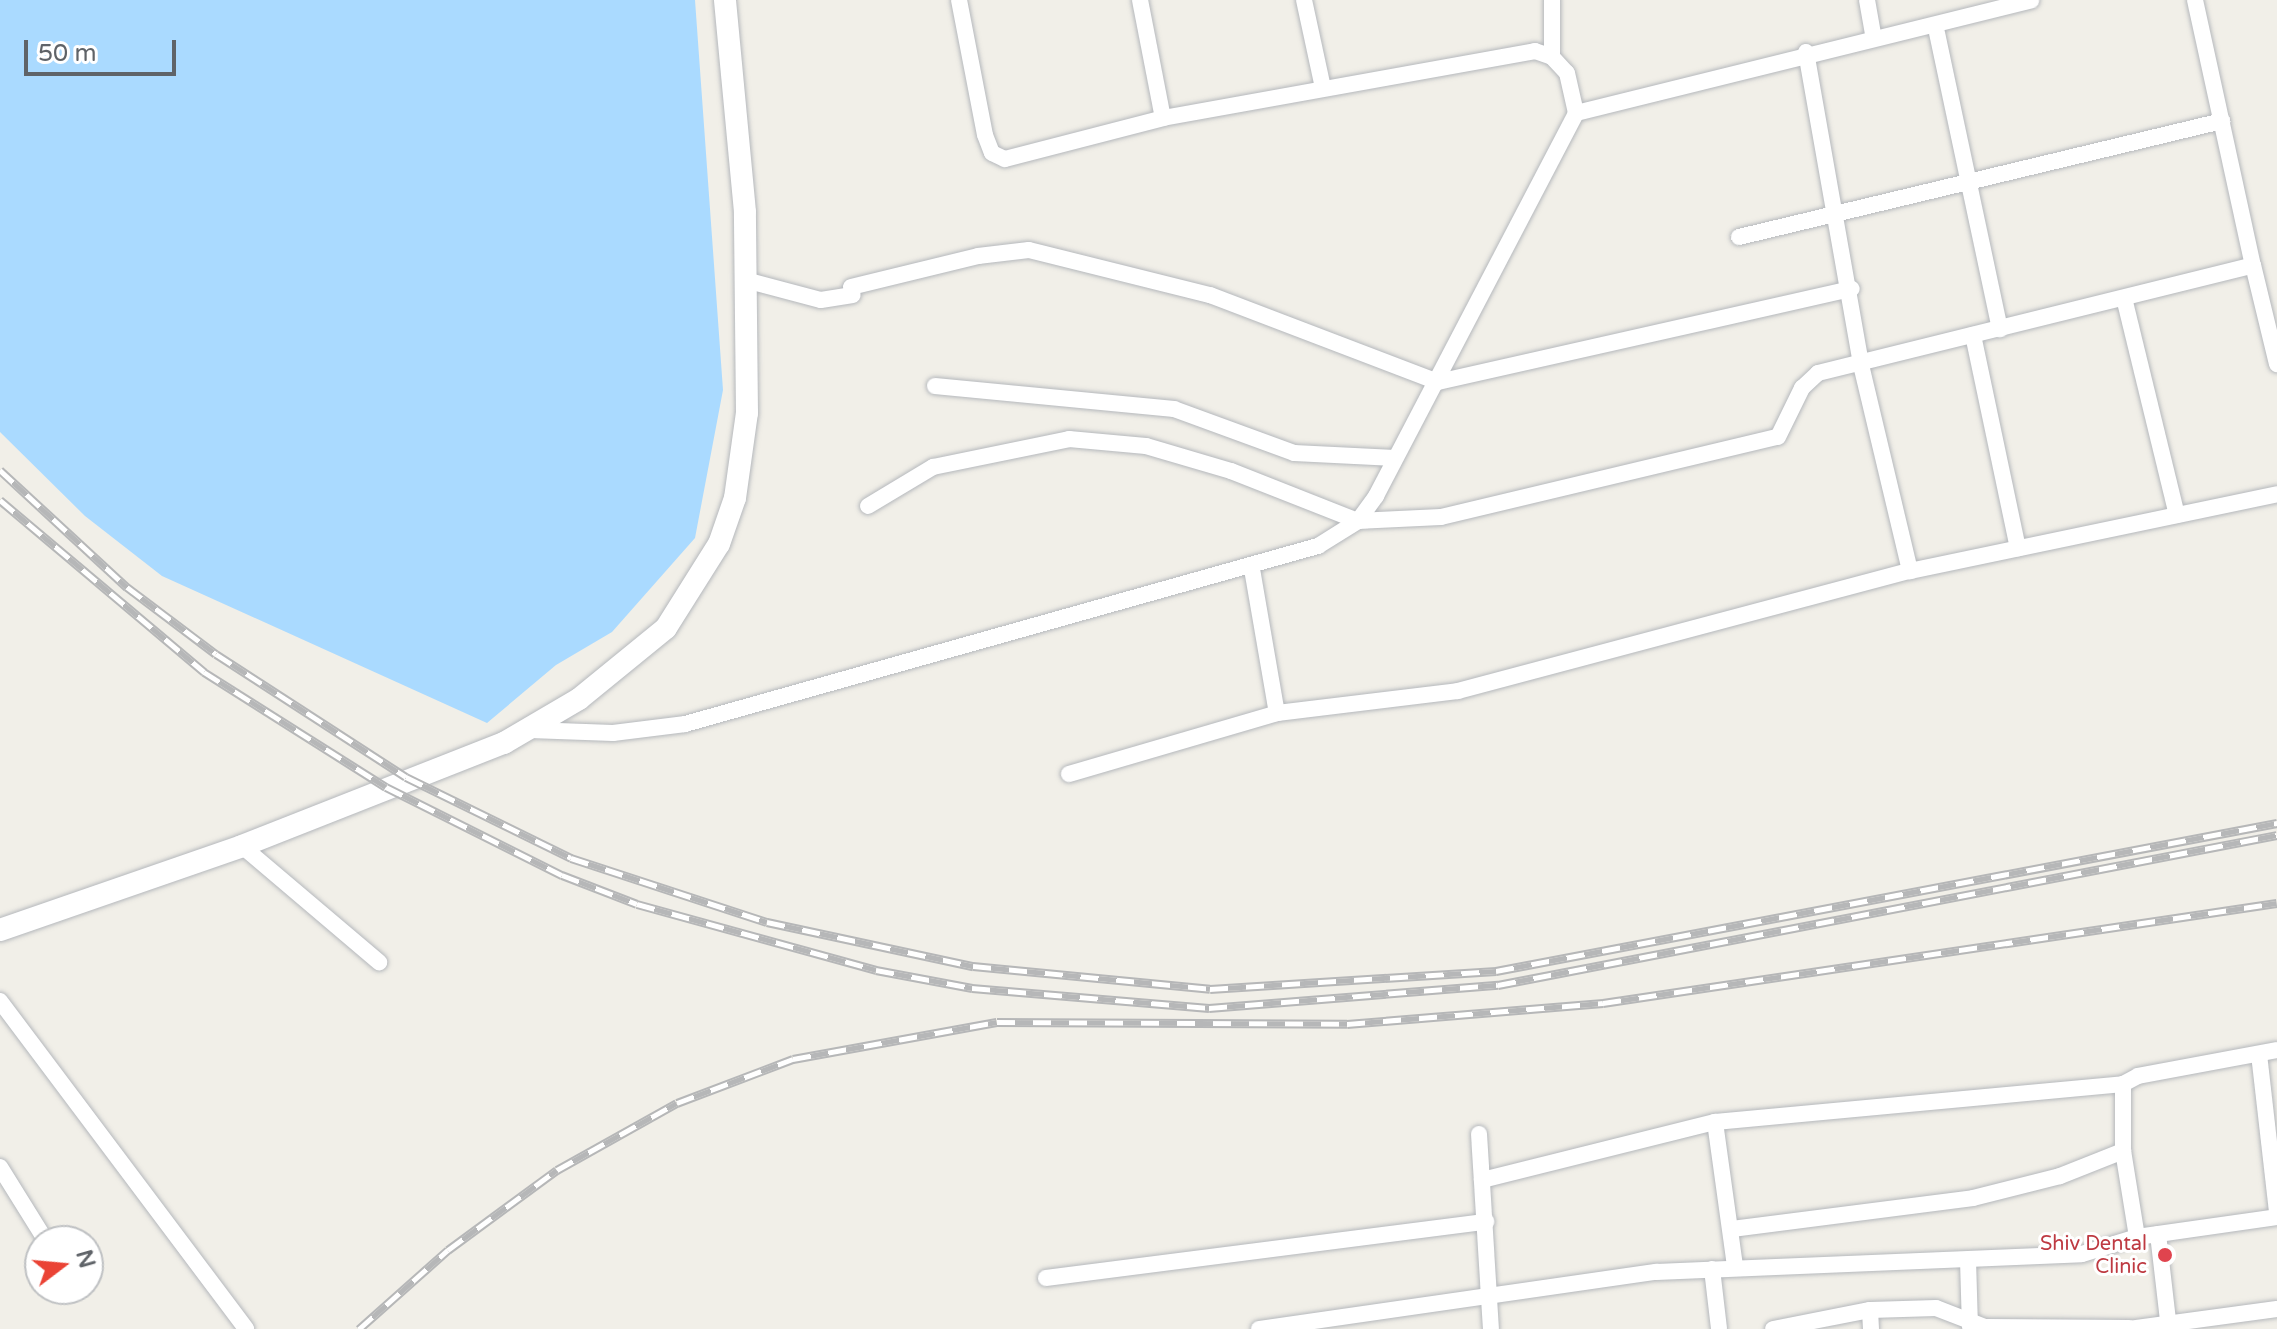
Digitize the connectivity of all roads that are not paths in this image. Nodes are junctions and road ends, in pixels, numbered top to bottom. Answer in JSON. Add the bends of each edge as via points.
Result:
{"nodes":[{"id":1,"x":727,"y":0,"type":"edge"},
{"id":2,"x":959,"y":0,"type":"edge"},
{"id":3,"x":1140,"y":0,"type":"edge"},
{"id":4,"x":1304,"y":0,"type":"edge"},
{"id":5,"x":1552,"y":0,"type":"edge"},
{"id":6,"x":1867,"y":0,"type":"edge"},
{"id":7,"x":2031,"y":0,"type":"edge"},
{"id":8,"x":2195,"y":0,"type":"edge"},
{"id":9,"x":1974,"y":6,"type":"edge"},
{"id":10,"x":1937,"y":33,"type":"dead end"},
{"id":11,"x":1873,"y":34,"type":"junction"},
{"id":12,"x":1806,"y":52,"type":"junction"},
{"id":13,"x":1552,"y":57,"type":"junction"},
{"id":14,"x":1323,"y":88,"type":"junction"},
{"id":15,"x":1576,"y":113,"type":"junction"},
{"id":16,"x":1163,"y":118,"type":"junction"},
{"id":17,"x":2222,"y":121,"type":"junction"},
{"id":18,"x":1972,"y":184,"type":"junction"},
{"id":19,"x":1839,"y":217,"type":"junction"},
{"id":20,"x":1739,"y":237,"type":"dead end"},
{"id":21,"x":2253,"y":265,"type":"junction"},
{"id":22,"x":749,"y":281,"type":"junction"},
{"id":23,"x":1852,"y":289,"type":"junction"},
{"id":24,"x":2268,"y":291,"type":"edge"},
{"id":25,"x":2125,"y":302,"type":"junction"},
{"id":26,"x":2000,"y":329,"type":"junction"},
{"id":27,"x":1973,"y":335,"type":"junction"},
{"id":28,"x":2277,"y":364,"type":"edge"},
{"id":29,"x":1861,"y":365,"type":"junction"},
{"id":30,"x":1438,"y":382,"type":"junction"},
{"id":31,"x":935,"y":386,"type":"dead end"},
{"id":32,"x":1395,"y":458,"type":"junction"},
{"id":33,"x":2277,"y":494,"type":"edge"},
{"id":34,"x":868,"y":506,"type":"dead end"},
{"id":35,"x":2177,"y":515,"type":"junction"},
{"id":36,"x":1358,"y":521,"type":"junction"},
{"id":37,"x":2018,"y":548,"type":"junction"},
{"id":38,"x":1252,"y":569,"type":"junction"},
{"id":39,"x":1910,"y":571,"type":"junction"},
{"id":40,"x":1277,"y":713,"type":"junction"},
{"id":41,"x":530,"y":730,"type":"junction"},
{"id":42,"x":1069,"y":774,"type":"dead end"},
{"id":43,"x":242,"y":846,"type":"junction"},
{"id":44,"x":0,"y":930,"type":"edge"},
{"id":45,"x":379,"y":962,"type":"dead end"},
{"id":46,"x":0,"y":1001,"type":"edge"},
{"id":47,"x":2277,"y":1050,"type":"edge"},
{"id":48,"x":2259,"y":1054,"type":"junction"},
{"id":49,"x":2123,"y":1084,"type":"junction"},
{"id":50,"x":1715,"y":1122,"type":"junction"},
{"id":51,"x":2272,"y":1130,"type":"edge"},
{"id":52,"x":1479,"y":1134,"type":"dead end"},
{"id":53,"x":2123,"y":1151,"type":"junction"},
{"id":54,"x":0,"y":1167,"type":"edge"},
{"id":55,"x":1482,"y":1180,"type":"junction"},
{"id":56,"x":2277,"y":1215,"type":"edge"},
{"id":57,"x":1486,"y":1222,"type":"junction"},
{"id":58,"x":36,"y":1225,"type":"edge"},
{"id":59,"x":1732,"y":1229,"type":"junction"},
{"id":60,"x":2158,"y":1234,"type":"junction"},
{"id":61,"x":2137,"y":1237,"type":"junction"},
{"id":62,"x":1968,"y":1260,"type":"junction"},
{"id":63,"x":1735,"y":1267,"type":"junction"},
{"id":64,"x":1712,"y":1269,"type":"junction"},
{"id":65,"x":1046,"y":1278,"type":"dead end"},
{"id":66,"x":1488,"y":1299,"type":"junction"},
{"id":67,"x":2277,"y":1309,"type":"edge"},
{"id":68,"x":1870,"y":1310,"type":"junction"},
{"id":69,"x":2168,"y":1325,"type":"edge"},
{"id":70,"x":1970,"y":1326,"type":"edge"},
{"id":71,"x":246,"y":1329,"type":"edge"},
{"id":72,"x":1259,"y":1329,"type":"edge"},
{"id":73,"x":1491,"y":1329,"type":"edge"},
{"id":74,"x":1719,"y":1329,"type":"edge"},
{"id":75,"x":1773,"y":1329,"type":"edge"},
{"id":76,"x":1871,"y":1329,"type":"edge"},
{"id":77,"x":2039,"y":1329,"type":"edge"},
{"id":78,"x":2129,"y":1329,"type":"edge"}],
"edges":[{"from":1,"to":22,"type":"main road"},
{"from":2,"to":16,"type":"street","via":[[992,153],[1024,158]]},
{"from":3,"to":16,"type":"street"},
{"from":4,"to":14,"type":"street"},
{"from":5,"to":13,"type":"street"},
{"from":6,"to":11,"type":"street"},
{"from":7,"to":9,"type":"street"},
{"from":8,"to":17,"type":"street"},
{"from":9,"to":11,"type":"street"},
{"from":10,"to":18,"type":"street"},
{"from":11,"to":12,"type":"street"},
{"from":12,"to":15,"type":"street"},
{"from":12,"to":19,"type":"street"},
{"from":13,"to":14,"type":"street","via":[[1535,51]]},
{"from":13,"to":15,"type":"street","via":[[1567,73]]},
{"from":14,"to":16,"type":"street"},
{"from":15,"to":30,"type":"street"},
{"from":17,"to":18,"type":"street"},
{"from":17,"to":21,"type":"street"},
{"from":18,"to":19,"type":"street"},
{"from":18,"to":26,"type":"street"},
{"from":19,"to":20,"type":"street"},
{"from":19,"to":23,"type":"street"},
{"from":21,"to":24,"type":"street"},
{"from":21,"to":25,"type":"street"},
{"from":22,"to":30,"type":"street","via":[[821,300],[978,256],[1029,250],[1210,295]]},
{"from":22,"to":41,"type":"main road","via":[[747,413],[735,498],[719,544],[666,628],[628,663]]},
{"from":23,"to":29,"type":"street"},
{"from":23,"to":30,"type":"street"},
{"from":24,"to":28,"type":"street"},
{"from":25,"to":26,"type":"street"},
{"from":25,"to":35,"type":"street"},
{"from":26,"to":27,"type":"street"},
{"from":27,"to":29,"type":"street"},
{"from":27,"to":37,"type":"street"},
{"from":29,"to":36,"type":"street","via":[[1818,373],[1802,388],[1778,437],[1754,445],[1441,517]]},
{"from":29,"to":39,"type":"street"},
{"from":30,"to":32,"type":"street"},
{"from":31,"to":32,"type":"street","via":[[1174,409],[1294,453]]},
{"from":32,"to":36,"type":"street"},
{"from":33,"to":35,"type":"street"},
{"from":34,"to":36,"type":"street","via":[[933,467],[1069,439],[1160,450]]},
{"from":35,"to":37,"type":"street"},
{"from":36,"to":38,"type":"street","via":[[1318,546]]},
{"from":37,"to":39,"type":"street"},
{"from":38,"to":40,"type":"street"},
{"from":38,"to":41,"type":"street","via":[[685,724],[613,733]]},
{"from":39,"to":40,"type":"street","via":[[1458,691]]},
{"from":40,"to":42,"type":"street"},
{"from":41,"to":43,"type":"main road"},
{"from":43,"to":44,"type":"main road"},
{"from":43,"to":45,"type":"street"},
{"from":46,"to":71,"type":"street"},
{"from":47,"to":48,"type":"street"},
{"from":48,"to":49,"type":"street","via":[[2138,1076]]},
{"from":48,"to":51,"type":"street"},
{"from":49,"to":50,"type":"street"},
{"from":49,"to":53,"type":"street"},
{"from":50,"to":55,"type":"street"},
{"from":50,"to":59,"type":"street"},
{"from":51,"to":56,"type":"street"},
{"from":52,"to":55,"type":"street"},
{"from":53,"to":59,"type":"street","via":[[2060,1176],[1973,1198]]},
{"from":53,"to":61,"type":"street"},
{"from":54,"to":58,"type":"street"},
{"from":55,"to":57,"type":"street"},
{"from":56,"to":60,"type":"street"},
{"from":57,"to":65,"type":"street"},
{"from":57,"to":66,"type":"street"},
{"from":59,"to":63,"type":"street"},
{"from":60,"to":61,"type":"street"},
{"from":60,"to":69,"type":"street"},
{"from":61,"to":62,"type":"street","via":[[2082,1254]]},
{"from":62,"to":63,"type":"street"},
{"from":62,"to":70,"type":"street"},
{"from":63,"to":64,"type":"street"},
{"from":64,"to":66,"type":"street"},
{"from":64,"to":74,"type":"street"},
{"from":66,"to":72,"type":"street"},
{"from":66,"to":73,"type":"street"},
{"from":67,"to":69,"type":"street"},
{"from":68,"to":70,"type":"street","via":[[1955,1311]]},
{"from":68,"to":75,"type":"street"},
{"from":68,"to":76,"type":"street"},
{"from":69,"to":78,"type":"street"},
{"from":70,"to":77,"type":"street"},
{"from":77,"to":78,"type":"street"}]}
